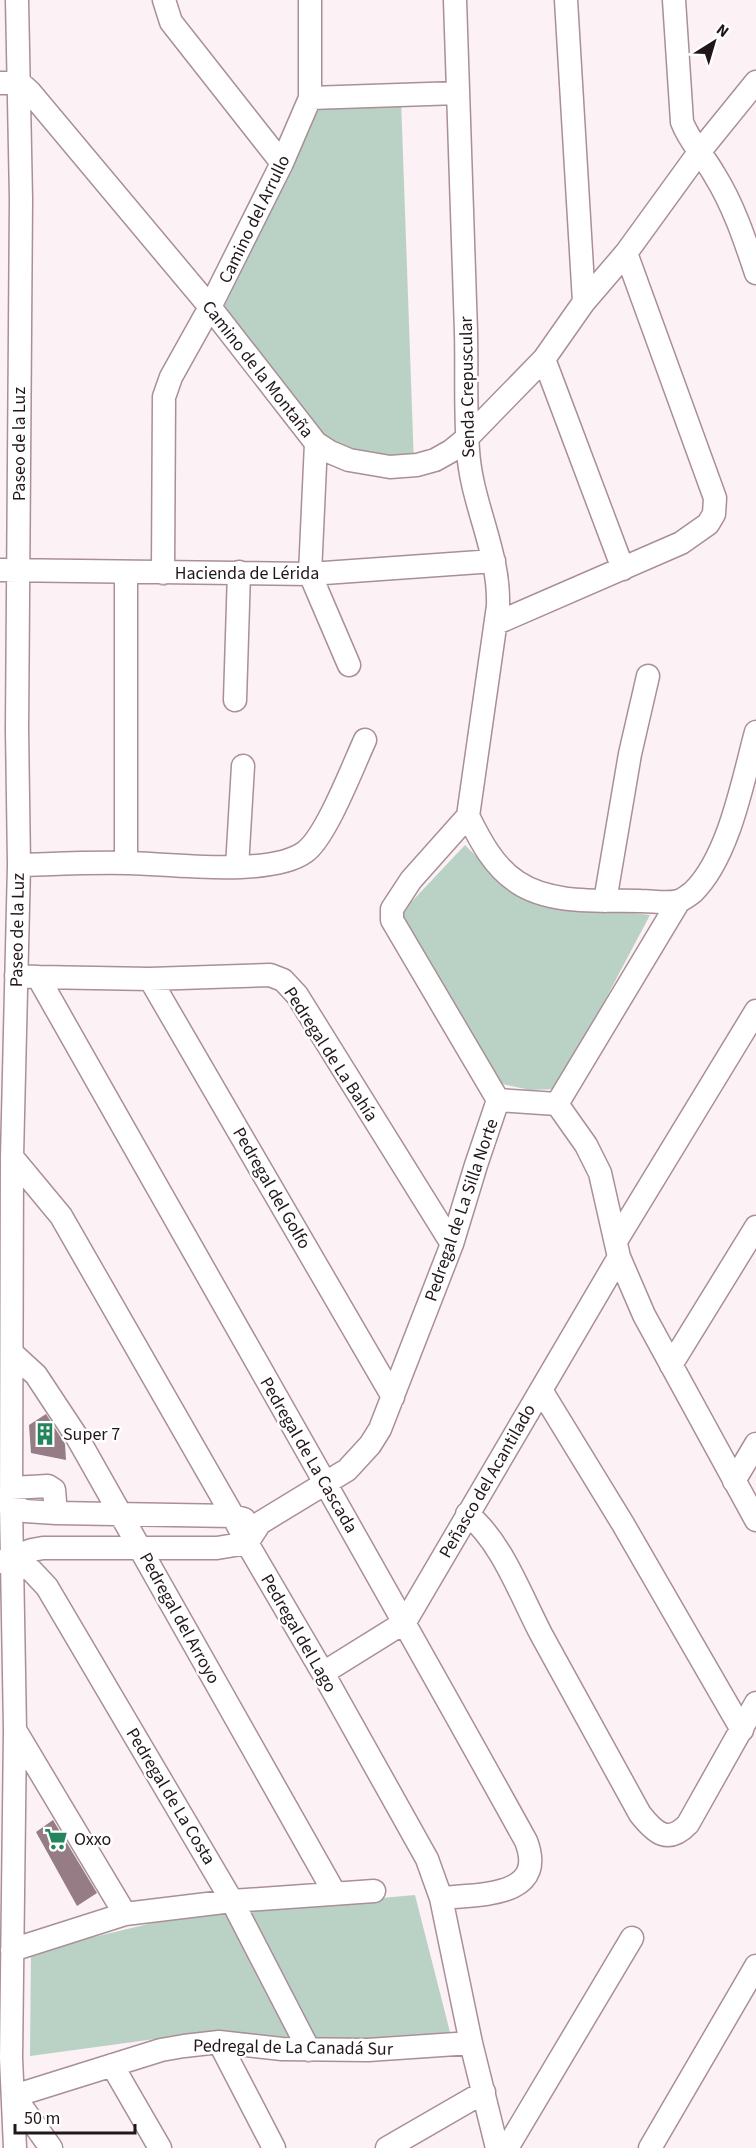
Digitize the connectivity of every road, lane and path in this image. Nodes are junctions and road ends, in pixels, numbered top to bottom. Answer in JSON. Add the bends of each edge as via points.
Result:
{"nodes":[{"id":1,"x":17,"y":0,"type":"edge"},
{"id":2,"x":164,"y":0,"type":"edge"},
{"id":3,"x":310,"y":0,"type":"edge"},
{"id":4,"x":455,"y":0,"type":"edge"},
{"id":5,"x":566,"y":0,"type":"edge"},
{"id":6,"x":674,"y":0,"type":"edge"},
{"id":7,"x":756,"y":82,"type":"edge"},
{"id":8,"x":10,"y":83,"type":"edge"},
{"id":9,"x":458,"y":93,"type":"junction"},
{"id":10,"x":310,"y":99,"type":"junction"},
{"id":11,"x":700,"y":151,"type":"junction"},
{"id":12,"x":282,"y":163,"type":"junction"},
{"id":13,"x":626,"y":253,"type":"junction"},
{"id":14,"x":756,"y":273,"type":"edge"},
{"id":15,"x":584,"y":302,"type":"junction"},
{"id":16,"x":210,"y":307,"type":"junction"},
{"id":17,"x":544,"y":358,"type":"junction"},
{"id":18,"x":467,"y":438,"type":"junction"},
{"id":19,"x":316,"y":443,"type":"junction"},
{"id":20,"x":494,"y":561,"type":"junction"},
{"id":21,"x":623,"y":569,"type":"junction"},
{"id":22,"x":9,"y":571,"type":"edge"},
{"id":23,"x":239,"y":572,"type":"junction"},
{"id":24,"x":126,"y":573,"type":"junction"},
{"id":25,"x":163,"y":573,"type":"junction"},
{"id":26,"x":310,"y":574,"type":"junction"},
{"id":27,"x":497,"y":623,"type":"junction"},
{"id":28,"x":348,"y":665,"type":"dead end"},
{"id":29,"x":648,"y":676,"type":"dead end"},
{"id":30,"x":235,"y":700,"type":"dead end"},
{"id":31,"x":756,"y":732,"type":"edge"},
{"id":32,"x":365,"y":740,"type":"dead end"},
{"id":33,"x":243,"y":766,"type":"dead end"},
{"id":34,"x":468,"y":816,"type":"junction"},
{"id":35,"x":126,"y":863,"type":"junction"},
{"id":36,"x":19,"y":865,"type":"junction"},
{"id":37,"x":237,"y":867,"type":"junction"},
{"id":38,"x":9,"y":899,"type":"edge"},
{"id":39,"x":605,"y":901,"type":"junction"},
{"id":40,"x":679,"y":901,"type":"junction"},
{"id":41,"x":8,"y":939,"type":"edge"},
{"id":42,"x":27,"y":976,"type":"junction"},
{"id":43,"x":150,"y":979,"type":"junction"},
{"id":44,"x":756,"y":1011,"type":"edge"},
{"id":45,"x":498,"y":1100,"type":"junction"},
{"id":46,"x":557,"y":1104,"type":"junction"},
{"id":47,"x":12,"y":1157,"type":"junction"},
{"id":48,"x":756,"y":1227,"type":"edge"},
{"id":49,"x":452,"y":1244,"type":"junction"},
{"id":50,"x":617,"y":1249,"type":"junction"},
{"id":51,"x":12,"y":1353,"type":"junction"},
{"id":52,"x":671,"y":1365,"type":"junction"},
{"id":53,"x":541,"y":1390,"type":"junction"},
{"id":54,"x":393,"y":1397,"type":"junction"},
{"id":55,"x":756,"y":1444,"type":"edge"},
{"id":56,"x":734,"y":1481,"type":"junction"},
{"id":57,"x":325,"y":1484,"type":"junction"},
{"id":58,"x":7,"y":1498,"type":"edge"},
{"id":59,"x":122,"y":1515,"type":"junction"},
{"id":60,"x":467,"y":1515,"type":"junction"},
{"id":61,"x":233,"y":1516,"type":"junction"},
{"id":62,"x":756,"y":1520,"type":"edge"},
{"id":63,"x":260,"y":1523,"type":"junction"},
{"id":64,"x":247,"y":1543,"type":"junction"},
{"id":65,"x":141,"y":1548,"type":"junction"},
{"id":66,"x":6,"y":1560,"type":"edge"},
{"id":67,"x":405,"y":1622,"type":"junction"},
{"id":68,"x":323,"y":1673,"type":"junction"},
{"id":69,"x":756,"y":1703,"type":"edge"},
{"id":70,"x":15,"y":1730,"type":"junction"},
{"id":71,"x":742,"y":1730,"type":"junction"},
{"id":72,"x":374,"y":1891,"type":"dead end"},
{"id":73,"x":334,"y":1892,"type":"junction"},
{"id":74,"x":441,"y":1898,"type":"junction"},
{"id":75,"x":232,"y":1901,"type":"junction"},
{"id":76,"x":125,"y":1914,"type":"junction"},
{"id":77,"x":632,"y":1938,"type":"dead end"},
{"id":78,"x":756,"y":1966,"type":"edge"},
{"id":79,"x":8,"y":1968,"type":"edge"},
{"id":80,"x":219,"y":2043,"type":"junction"},
{"id":81,"x":471,"y":2043,"type":"junction"},
{"id":82,"x":309,"y":2050,"type":"junction"},
{"id":83,"x":112,"y":2065,"type":"junction"},
{"id":84,"x":484,"y":2092,"type":"junction"},
{"id":85,"x":14,"y":2096,"type":"junction"},
{"id":86,"x":15,"y":2148,"type":"edge"},
{"id":87,"x":51,"y":2148,"type":"edge"},
{"id":88,"x":160,"y":2148,"type":"edge"},
{"id":89,"x":274,"y":2148,"type":"edge"},
{"id":90,"x":387,"y":2148,"type":"edge"},
{"id":91,"x":497,"y":2148,"type":"edge"},
{"id":92,"x":507,"y":2148,"type":"edge"},
{"id":93,"x":650,"y":2148,"type":"edge"}],
"edges":[{"from":1,"to":8,"type":"street","name":"Paseo de la Luz"},
{"from":2,"to":12,"type":"street","via":[[171,22]]},
{"from":3,"to":10,"type":"street","name":"Camino del Arrullo"},
{"from":4,"to":9,"type":"street","name":"Senda Crepuscular"},
{"from":5,"to":15,"type":"street"},
{"from":6,"to":11,"type":"street","via":[[682,122]]},
{"from":7,"to":11,"type":"street","name":"Camino de la Montaña"},
{"from":8,"to":16,"type":"street","name":"Camino de la Montaña"},
{"from":8,"to":22,"type":"street","name":"Paseo de la Luz"},
{"from":9,"to":10,"type":"street"},
{"from":9,"to":18,"type":"street","name":"Senda Crepuscular"},
{"from":10,"to":12,"type":"street","name":"Camino del Arrullo"},
{"from":11,"to":13,"type":"street","name":"Camino de la Montaña"},
{"from":11,"to":14,"type":"street","via":[[732,210]]},
{"from":12,"to":16,"type":"street","name":"Camino del Arrullo"},
{"from":13,"to":15,"type":"street","name":"Camino de la Montaña"},
{"from":13,"to":21,"type":"street","via":[[715,498],[714,514],[694,536]]},
{"from":15,"to":17,"type":"street","name":"Camino de la Montaña"},
{"from":16,"to":19,"type":"street","name":"Camino de la Montaña"},
{"from":16,"to":25,"type":"street","name":"Camino del Arrullo","via":[[164,397]]},
{"from":17,"to":18,"type":"street","name":"Camino de la Montaña"},
{"from":17,"to":21,"type":"street"},
{"from":18,"to":19,"type":"street","name":"Camino de la Montaña","via":[[435,460],[390,466],[349,460]]},
{"from":18,"to":20,"type":"street","name":"Senda Crepuscular","via":[[469,467]]},
{"from":19,"to":26,"type":"street"},
{"from":20,"to":26,"type":"street","name":"Hacienda de Lérida"},
{"from":20,"to":27,"type":"street","name":"Senda Crepuscular","via":[[499,590]]},
{"from":21,"to":27,"type":"street"},
{"from":22,"to":24,"type":"street","name":"Hacienda de Lérida"},
{"from":22,"to":36,"type":"street","name":"Paseo de la Luz"},
{"from":23,"to":25,"type":"street","name":"Hacienda de Lérida"},
{"from":23,"to":26,"type":"street","name":"Hacienda de Lérida"},
{"from":23,"to":30,"type":"street"},
{"from":24,"to":25,"type":"street","name":"Hacienda de Lérida"},
{"from":24,"to":35,"type":"street"},
{"from":26,"to":28,"type":"street"},
{"from":27,"to":34,"type":"street","name":"Senda Crepuscular"},
{"from":29,"to":39,"type":"street","via":[[630,754]]},
{"from":31,"to":40,"type":"street","via":[[735,808],[716,857],[705,878]]},
{"from":32,"to":37,"type":"street","via":[[322,832],[305,852],[286,862]]},
{"from":33,"to":37,"type":"street"},
{"from":34,"to":39,"type":"street","via":[[496,863],[516,881],[540,892]]},
{"from":34,"to":45,"type":"street","via":[[411,880],[392,909],[392,920]]},
{"from":35,"to":36,"type":"street"},
{"from":35,"to":37,"type":"street"},
{"from":36,"to":38,"type":"street","name":"Paseo de la Luz"},
{"from":38,"to":41,"type":"street","name":"Paseo de la Luz"},
{"from":39,"to":40,"type":"street"},
{"from":40,"to":46,"type":"street"},
{"from":41,"to":42,"type":"street","name":"Paseo de la Luz"},
{"from":42,"to":43,"type":"street","name":"Pedregal de La Bahía"},
{"from":42,"to":47,"type":"street","name":"Paseo de la Luz"},
{"from":42,"to":57,"type":"street","name":"Pedregal de La Cascada"},
{"from":43,"to":49,"type":"street","name":"Pedregal de La Bahía","via":[[270,975],[289,984]]},
{"from":43,"to":54,"type":"street","name":"Pedregal del Golfo"},
{"from":44,"to":50,"type":"street","name":"Peñasco del Acantilado"},
{"from":45,"to":46,"type":"street","name":"Pedregal de La Silla Norte"},
{"from":45,"to":49,"type":"street","name":"Pedregal de La Silla Norte"},
{"from":46,"to":50,"type":"street","via":[[600,1173]]},
{"from":47,"to":51,"type":"street","name":"Paseo de la Luz"},
{"from":47,"to":61,"type":"street","name":"Pedregal del Lago","via":[[61,1216]]},
{"from":48,"to":52,"type":"street"},
{"from":49,"to":54,"type":"street","name":"Pedregal de La Silla Norte"},
{"from":50,"to":52,"type":"street","via":[[644,1315]]},
{"from":50,"to":53,"type":"street","name":"Peñasco del Acantilado"},
{"from":51,"to":58,"type":"street","name":"Paseo de la Luz"},
{"from":51,"to":59,"type":"street","name":"Pedregal del Arroyo","via":[[48,1392]]},
{"from":52,"to":56,"type":"street"},
{"from":53,"to":60,"type":"street","name":"Peñasco del Acantilado"},
{"from":53,"to":71,"type":"street"},
{"from":54,"to":57,"type":"street","name":"Pedregal de La Silla Norte","via":[[370,1445],[347,1470]]},
{"from":55,"to":56,"type":"street"},
{"from":56,"to":62,"type":"street"},
{"from":57,"to":63,"type":"street","name":"Pedregal de La Silla Norte"},
{"from":57,"to":67,"type":"street","name":"Pedregal de La Cascada"},
{"from":58,"to":59,"type":"street","via":[[25,1511]]},
{"from":58,"to":66,"type":"street","name":"Paseo de la Luz"},
{"from":59,"to":61,"type":"street"},
{"from":59,"to":65,"type":"street","name":"Pedregal del Arroyo"},
{"from":60,"to":67,"type":"street","name":"Peñasco del Acantilado"},
{"from":60,"to":71,"type":"street","via":[[494,1542],[640,1814],[658,1833],[669,1836],[688,1824]]},
{"from":61,"to":63,"type":"street"},
{"from":61,"to":64,"type":"street","name":"Pedregal del Lago"},
{"from":63,"to":64,"type":"street","name":"Pedregal de La Silla Norte"},
{"from":64,"to":65,"type":"street","via":[[217,1548]]},
{"from":64,"to":68,"type":"street","name":"Pedregal del Lago"},
{"from":65,"to":66,"type":"street","via":[[42,1548]]},
{"from":65,"to":73,"type":"street","name":"Pedregal del Arroyo"},
{"from":66,"to":70,"type":"street","name":"Paseo de la Luz"},
{"from":66,"to":75,"type":"street","name":"Pedregal de La Costa","via":[[32,1571],[47,1587]]},
{"from":67,"to":68,"type":"street","name":"Peñasco del Acantilado"},
{"from":67,"to":74,"type":"street","name":"Pedregal de La Cascada","via":[[532,1856],[525,1880],[512,1888]]},
{"from":68,"to":74,"type":"street","name":"Pedregal del Lago","via":[[423,1850]]},
{"from":69,"to":71,"type":"street"},
{"from":70,"to":76,"type":"street"},
{"from":70,"to":79,"type":"street","name":"Paseo de la Luz"},
{"from":72,"to":73,"type":"street"},
{"from":73,"to":75,"type":"street"},
{"from":74,"to":81,"type":"street","name":"Pedregal del Lago"},
{"from":75,"to":76,"type":"street"},
{"from":75,"to":82,"type":"street","name":"Pedregal de La Costa"},
{"from":76,"to":79,"type":"street"},
{"from":77,"to":92,"type":"street"},
{"from":78,"to":93,"type":"street"},
{"from":79,"to":85,"type":"street","name":"Paseo de la Luz"},
{"from":80,"to":82,"type":"street","name":"Pedregal de La Canadá Sur"},
{"from":80,"to":83,"type":"street","name":"Pedregal de La Canadá Sur","via":[[160,2050]]},
{"from":80,"to":89,"type":"street"},
{"from":81,"to":82,"type":"street","name":"Pedregal de La Canadá Sur"},
{"from":81,"to":84,"type":"street","name":"Pedregal del Lago"},
{"from":83,"to":85,"type":"street","name":"Pedregal de La Canadá Sur"},
{"from":83,"to":88,"type":"street"},
{"from":84,"to":90,"type":"street"},
{"from":84,"to":91,"type":"street","name":"Pedregal del Lago"},
{"from":85,"to":86,"type":"street","name":"Paseo de la Luz"},
{"from":85,"to":87,"type":"street"}]}
